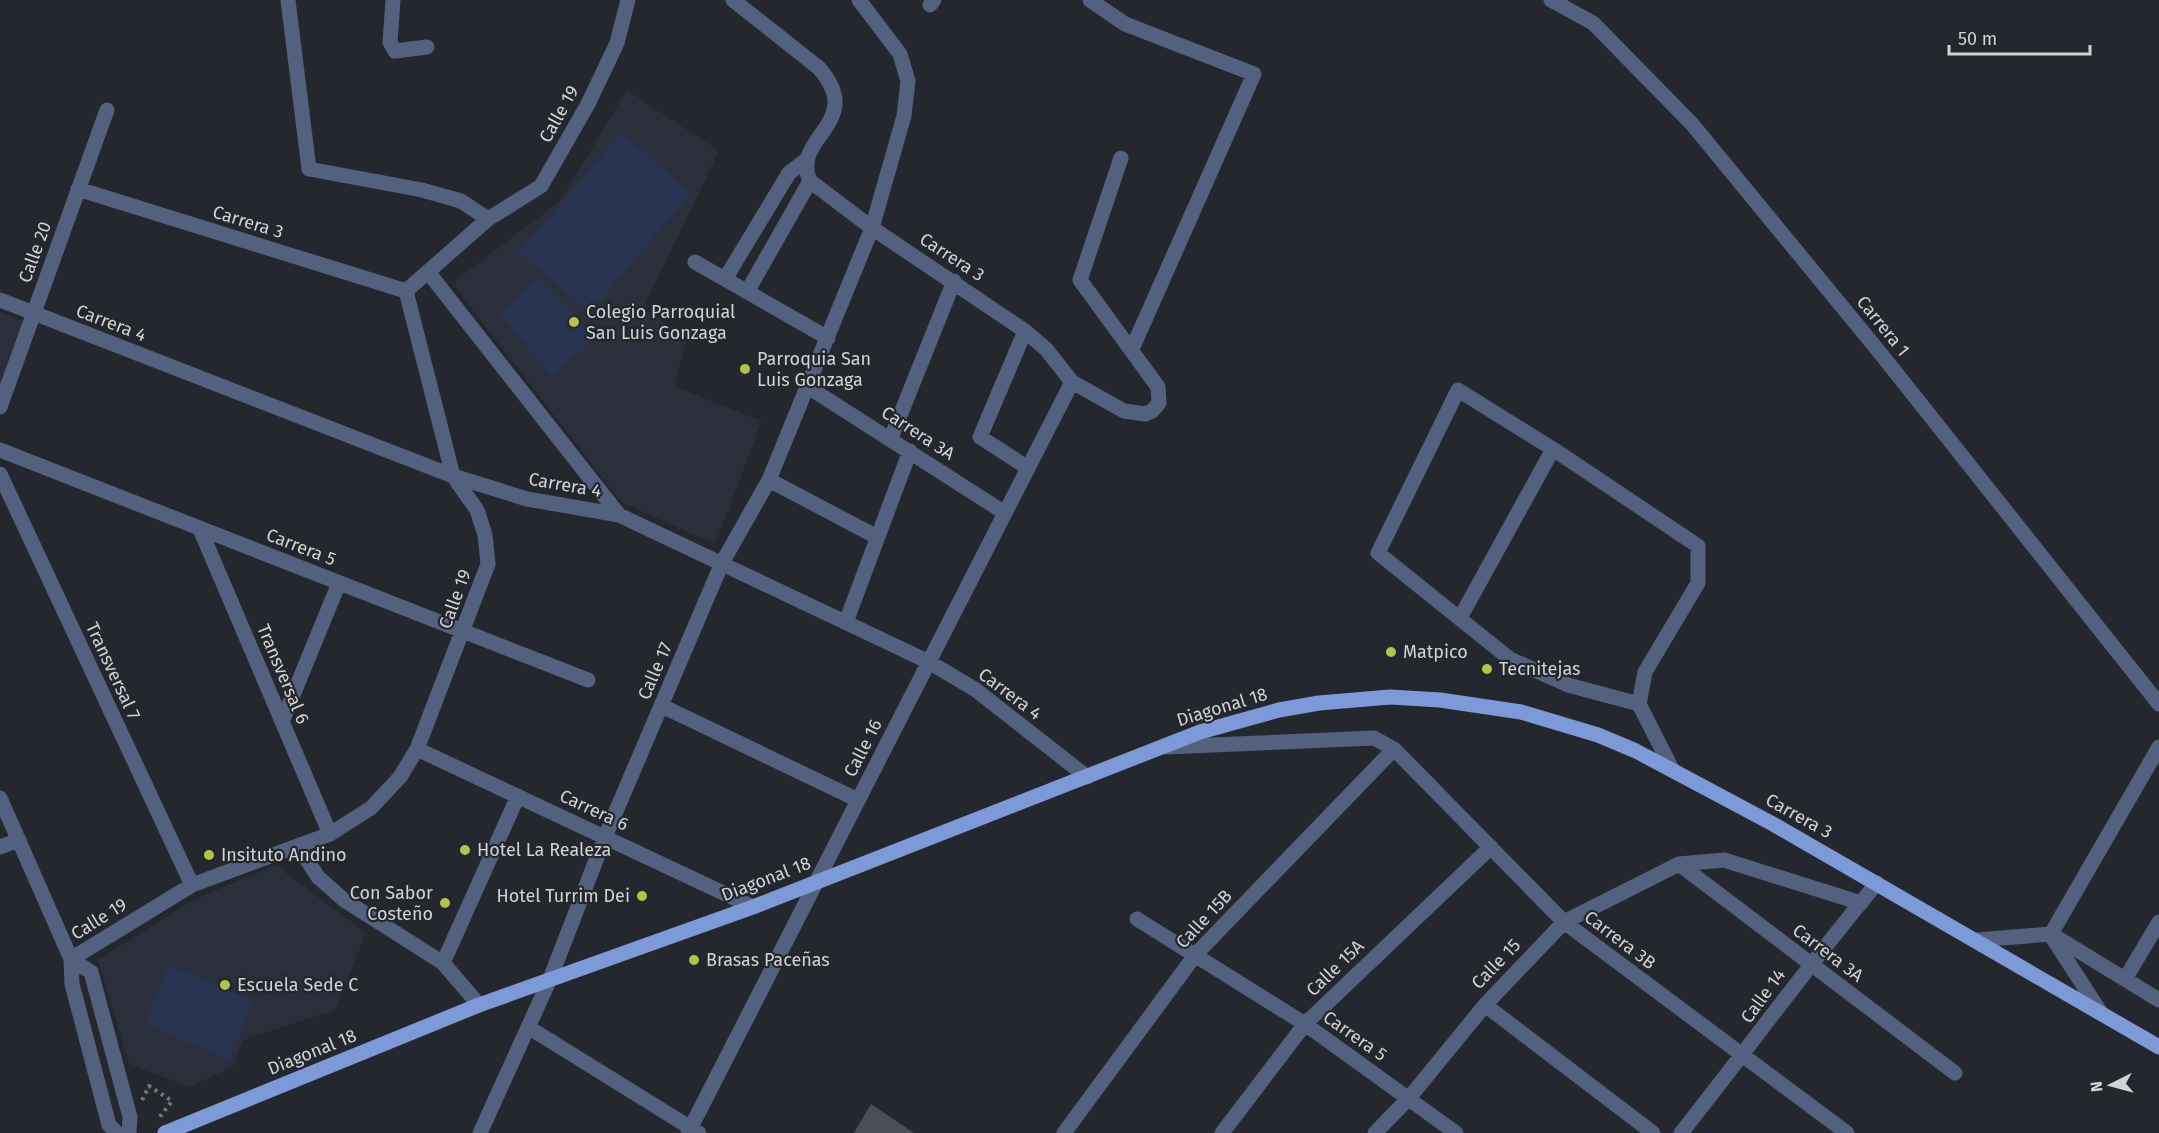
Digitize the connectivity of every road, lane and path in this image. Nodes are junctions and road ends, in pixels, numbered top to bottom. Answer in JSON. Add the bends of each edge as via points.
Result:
{"nodes":[{"id":1,"x":288,"y":0,"type":"edge"},
{"id":2,"x":393,"y":0,"type":"edge"},
{"id":3,"x":628,"y":0,"type":"edge"},
{"id":4,"x":733,"y":0,"type":"edge"},
{"id":5,"x":859,"y":0,"type":"edge"},
{"id":6,"x":1090,"y":0,"type":"edge"},
{"id":7,"x":1551,"y":0,"type":"edge"},
{"id":8,"x":427,"y":47,"type":"dead end"},
{"id":9,"x":107,"y":110,"type":"dead end"},
{"id":10,"x":1121,"y":158,"type":"dead end"},
{"id":11,"x":807,"y":171,"type":"junction"},
{"id":12,"x":78,"y":189,"type":"junction"},
{"id":13,"x":488,"y":219,"type":"junction"},
{"id":14,"x":872,"y":228,"type":"junction"},
{"id":15,"x":695,"y":262,"type":"dead end"},
{"id":16,"x":428,"y":272,"type":"junction"},
{"id":17,"x":725,"y":279,"type":"junction"},
{"id":18,"x":954,"y":281,"type":"junction"},
{"id":19,"x":405,"y":291,"type":"junction"},
{"id":20,"x":747,"y":292,"type":"junction"},
{"id":21,"x":0,"y":300,"type":"edge"},
{"id":22,"x":33,"y":314,"type":"junction"},
{"id":23,"x":1025,"y":331,"type":"junction"},
{"id":24,"x":828,"y":338,"type":"junction"},
{"id":25,"x":1132,"y":349,"type":"junction"},
{"id":26,"x":1072,"y":382,"type":"junction"},
{"id":27,"x":808,"y":387,"type":"junction"},
{"id":28,"x":0,"y":407,"type":"edge"},
{"id":29,"x":891,"y":438,"type":"junction"},
{"id":30,"x":1553,"y":449,"type":"junction"},
{"id":31,"x":0,"y":450,"type":"edge"},
{"id":32,"x":910,"y":451,"type":"junction"},
{"id":33,"x":1028,"y":468,"type":"junction"},
{"id":34,"x":0,"y":474,"type":"edge"},
{"id":35,"x":453,"y":476,"type":"junction"},
{"id":36,"x":769,"y":480,"type":"junction"},
{"id":37,"x":1005,"y":513,"type":"junction"},
{"id":38,"x":619,"y":514,"type":"junction"},
{"id":39,"x":200,"y":529,"type":"junction"},
{"id":40,"x":877,"y":537,"type":"junction"},
{"id":41,"x":722,"y":563,"type":"junction"},
{"id":42,"x":339,"y":583,"type":"junction"},
{"id":43,"x":1460,"y":618,"type":"junction"},
{"id":44,"x":846,"y":622,"type":"junction"},
{"id":45,"x":464,"y":632,"type":"junction"},
{"id":46,"x":929,"y":662,"type":"junction"},
{"id":47,"x":588,"y":680,"type":"dead end"},
{"id":48,"x":1390,"y":697,"type":"joint"},
{"id":49,"x":1639,"y":704,"type":"junction"},
{"id":50,"x":2159,"y":704,"type":"edge"},
{"id":51,"x":662,"y":706,"type":"junction"},
{"id":52,"x":282,"y":722,"type":"junction"},
{"id":53,"x":1162,"y":747,"type":"junction"},
{"id":54,"x":2159,"y":747,"type":"edge"},
{"id":55,"x":417,"y":749,"type":"junction"},
{"id":56,"x":1394,"y":749,"type":"junction"},
{"id":57,"x":1672,"y":769,"type":"junction"},
{"id":58,"x":1087,"y":777,"type":"junction"},
{"id":59,"x":518,"y":796,"type":"junction"},
{"id":60,"x":0,"y":798,"type":"edge"},
{"id":61,"x":858,"y":800,"type":"junction"},
{"id":62,"x":330,"y":834,"type":"junction"},
{"id":63,"x":605,"y":837,"type":"junction"},
{"id":64,"x":19,"y":840,"type":"junction"},
{"id":65,"x":298,"y":846,"type":"junction"},
{"id":66,"x":0,"y":847,"type":"edge"},
{"id":67,"x":1491,"y":847,"type":"junction"},
{"id":68,"x":1679,"y":864,"type":"junction"},
{"id":69,"x":817,"y":880,"type":"junction"},
{"id":70,"x":1877,"y":883,"type":"junction"},
{"id":71,"x":192,"y":885,"type":"junction"},
{"id":72,"x":1861,"y":903,"type":"junction"},
{"id":73,"x":753,"y":907,"type":"junction"},
{"id":74,"x":1137,"y":919,"type":"dead end"},
{"id":75,"x":1564,"y":922,"type":"junction"},
{"id":76,"x":2159,"y":922,"type":"edge"},
{"id":77,"x":2051,"y":934,"type":"junction"},
{"id":78,"x":1977,"y":940,"type":"junction"},
{"id":79,"x":1196,"y":954,"type":"junction"},
{"id":80,"x":71,"y":959,"type":"junction"},
{"id":81,"x":443,"y":963,"type":"junction"},
{"id":82,"x":1810,"y":964,"type":"junction"},
{"id":83,"x":550,"y":979,"type":"junction"},
{"id":84,"x":2125,"y":979,"type":"junction"},
{"id":85,"x":2159,"y":1000,"type":"edge"},
{"id":86,"x":479,"y":1005,"type":"junction"},
{"id":87,"x":1485,"y":1005,"type":"junction"},
{"id":88,"x":2101,"y":1013,"type":"junction"},
{"id":89,"x":1305,"y":1024,"type":"junction"},
{"id":90,"x":528,"y":1026,"type":"junction"},
{"id":91,"x":2159,"y":1047,"type":"edge"},
{"id":92,"x":1742,"y":1057,"type":"junction"},
{"id":93,"x":1955,"y":1073,"type":"dead end"},
{"id":94,"x":1409,"y":1098,"type":"junction"},
{"id":95,"x":172,"y":1101,"type":"dead end"},
{"id":96,"x":130,"y":1117,"type":"junction"},
{"id":97,"x":693,"y":1131,"type":"edge"},
{"id":98,"x":117,"y":1133,"type":"edge"},
{"id":99,"x":129,"y":1133,"type":"edge"},
{"id":100,"x":165,"y":1133,"type":"edge"},
{"id":101,"x":480,"y":1133,"type":"edge"},
{"id":102,"x":1064,"y":1133,"type":"edge"},
{"id":103,"x":1222,"y":1133,"type":"edge"},
{"id":104,"x":1375,"y":1133,"type":"edge"},
{"id":105,"x":1456,"y":1133,"type":"edge"},
{"id":106,"x":1653,"y":1133,"type":"edge"},
{"id":107,"x":1681,"y":1133,"type":"edge"},
{"id":108,"x":1847,"y":1133,"type":"edge"}],
"edges":[{"from":1,"to":13,"type":"street","via":[[309,169],[461,201]]},
{"from":2,"to":8,"type":"street","via":[[390,42],[395,51]]},
{"from":3,"to":13,"type":"street","name":"Calle 19","via":[[617,43],[588,104],[541,186]]},
{"from":4,"to":11,"type":"street","via":[[830,81],[836,102],[834,113]]},
{"from":5,"to":14,"type":"street","name":"Calle 17","via":[[900,54],[908,81],[904,116]]},
{"from":6,"to":25,"type":"street","via":[[1125,24],[1254,74]]},
{"from":7,"to":50,"type":"street","name":"Carrera 1","via":[[1593,23],[1692,124]]},
{"from":9,"to":12,"type":"street","name":"Calle 20"},
{"from":10,"to":25,"type":"street","via":[[1080,280]]},
{"from":11,"to":14,"type":"street","name":"Carrera 3"},
{"from":11,"to":17,"type":"street","via":[[789,173]]},
{"from":11,"to":20,"type":"street"},
{"from":12,"to":19,"type":"street","name":"Carrera 3"},
{"from":12,"to":22,"type":"street","name":"Calle 20"},
{"from":13,"to":16,"type":"street","name":"Calle 19"},
{"from":14,"to":18,"type":"street","name":"Carrera 3"},
{"from":14,"to":24,"type":"street","name":"Calle 17"},
{"from":15,"to":17,"type":"street"},
{"from":16,"to":19,"type":"street","name":"Calle 19"},
{"from":16,"to":38,"type":"street"},
{"from":17,"to":20,"type":"street"},
{"from":18,"to":23,"type":"street","name":"Carrera 3"},
{"from":18,"to":29,"type":"street"},
{"from":19,"to":35,"type":"street","name":"Calle 19"},
{"from":20,"to":24,"type":"street"},
{"from":21,"to":22,"type":"street","name":"Carrera 4"},
{"from":22,"to":28,"type":"street","name":"Calle 20"},
{"from":22,"to":35,"type":"street","name":"Carrera 4"},
{"from":23,"to":26,"type":"street","name":"Carrera 3","via":[[1046,349]]},
{"from":23,"to":33,"type":"street","name":"Carrera 3A","via":[[980,437]]},
{"from":24,"to":27,"type":"street","name":"Calle 17"},
{"from":25,"to":26,"type":"street","via":[[1158,387],[1159,403],[1152,411],[1124,411]]},
{"from":26,"to":33,"type":"street","name":"Calle 16"},
{"from":27,"to":29,"type":"street","name":"Carrera 3A"},
{"from":27,"to":36,"type":"street","name":"Calle 17"},
{"from":29,"to":32,"type":"street","name":"Carrera 3A"},
{"from":30,"to":43,"type":"street"},
{"from":30,"to":43,"type":"street","via":[[1458,390],[1378,553]]},
{"from":30,"to":49,"type":"street","via":[[1698,546],[1698,583],[1645,672]]},
{"from":31,"to":39,"type":"street","name":"Carrera 5"},
{"from":32,"to":37,"type":"street","name":"Carrera 3A"},
{"from":32,"to":40,"type":"street"},
{"from":33,"to":37,"type":"street","name":"Calle 16"},
{"from":34,"to":71,"type":"street","name":"Transversal 7"},
{"from":35,"to":38,"type":"street","name":"Carrera 4","via":[[527,499]]},
{"from":35,"to":45,"type":"street","name":"Calle 19","via":[[477,510],[488,564]]},
{"from":36,"to":40,"type":"street"},
{"from":36,"to":41,"type":"street","name":"Calle 17"},
{"from":37,"to":46,"type":"street","name":"Calle 16"},
{"from":38,"to":41,"type":"street","name":"Carrera 4"},
{"from":39,"to":42,"type":"street","name":"Carrera 5"},
{"from":39,"to":52,"type":"street","name":"Transversal 6"},
{"from":40,"to":44,"type":"street"},
{"from":41,"to":44,"type":"street","name":"Carrera 4"},
{"from":41,"to":51,"type":"street","name":"Calle 17"},
{"from":42,"to":45,"type":"street","name":"Carrera 5"},
{"from":42,"to":52,"type":"street"},
{"from":43,"to":49,"type":"street","via":[[1510,659],[1568,685]]},
{"from":44,"to":46,"type":"street","name":"Carrera 4"},
{"from":45,"to":47,"type":"street","name":"Carrera 5"},
{"from":45,"to":55,"type":"street","name":"Calle 19"},
{"from":46,"to":58,"type":"street","name":"Carrera 4","via":[[976,690]]},
{"from":46,"to":61,"type":"street","name":"Calle 16"},
{"from":48,"to":53,"type":"main road","name":"Diagonal 18","via":[[1279,710],[1239,719]]},
{"from":48,"to":57,"type":"main road","name":"Carrera 3","via":[[1461,702],[1521,712],[1598,735]]},
{"from":49,"to":57,"type":"street"},
{"from":51,"to":61,"type":"street"},
{"from":51,"to":63,"type":"street","name":"Calle 17"},
{"from":52,"to":62,"type":"street","name":"Transversal 6"},
{"from":53,"to":56,"type":"street","via":[[1374,738]]},
{"from":53,"to":58,"type":"main road","name":"Diagonal 18"},
{"from":54,"to":77,"type":"street"},
{"from":55,"to":59,"type":"street","name":"Carrera 6"},
{"from":55,"to":62,"type":"street","name":"Calle 19","via":[[400,777],[371,808]]},
{"from":56,"to":67,"type":"street","name":"Carrera 3B"},
{"from":56,"to":79,"type":"street","name":"Calle 15B"},
{"from":57,"to":70,"type":"main road","name":"Carrera 3"},
{"from":58,"to":69,"type":"main road","name":"Diagonal 18"},
{"from":59,"to":63,"type":"street","name":"Carrera 6"},
{"from":59,"to":81,"type":"street"},
{"from":60,"to":64,"type":"street"},
{"from":61,"to":69,"type":"street","name":"Calle 16"},
{"from":62,"to":65,"type":"street","name":"Calle 19"},
{"from":63,"to":73,"type":"street","name":"Carrera 6"},
{"from":63,"to":83,"type":"street","name":"Calle 17"},
{"from":64,"to":66,"type":"street"},
{"from":64,"to":80,"type":"street"},
{"from":65,"to":71,"type":"street","name":"Calle 19"},
{"from":65,"to":81,"type":"street","via":[[318,877],[344,900]]},
{"from":67,"to":75,"type":"street","name":"Carrera 3B"},
{"from":67,"to":89,"type":"street","name":"Calle 15A"},
{"from":68,"to":72,"type":"street","via":[[1724,860]]},
{"from":68,"to":75,"type":"street","name":"Calle 15"},
{"from":68,"to":82,"type":"street","name":"Carrera 3A"},
{"from":69,"to":73,"type":"main road","name":"Diagonal 18"},
{"from":69,"to":97,"type":"street","name":"Calle 16"},
{"from":70,"to":72,"type":"street","name":"Calle 14"},
{"from":70,"to":78,"type":"main road","name":"Carrera 3"},
{"from":71,"to":80,"type":"street","name":"Calle 19"},
{"from":72,"to":82,"type":"street","name":"Calle 14"},
{"from":73,"to":83,"type":"main road","name":"Diagonal 18"},
{"from":74,"to":79,"type":"street","name":"Carrera 5"},
{"from":75,"to":87,"type":"street","name":"Calle 15"},
{"from":75,"to":92,"type":"street","name":"Carrera 3B"},
{"from":76,"to":84,"type":"street"},
{"from":77,"to":78,"type":"street"},
{"from":77,"to":84,"type":"street"},
{"from":77,"to":88,"type":"street"},
{"from":78,"to":88,"type":"main road","name":"Carrera 3"},
{"from":79,"to":89,"type":"street","name":"Carrera 5"},
{"from":79,"to":102,"type":"street","name":"Calle 15B"},
{"from":80,"to":96,"type":"street","via":[[91,972]]},
{"from":80,"to":98,"type":"street","via":[[72,984],[109,1125]]},
{"from":81,"to":86,"type":"street"},
{"from":82,"to":92,"type":"street","name":"Calle 14"},
{"from":82,"to":93,"type":"street","name":"Carrera 3A"},
{"from":83,"to":86,"type":"main road","name":"Diagonal 18"},
{"from":83,"to":90,"type":"street","name":"Calle 17"},
{"from":84,"to":85,"type":"street"},
{"from":86,"to":100,"type":"main road","name":"Diagonal 18"},
{"from":87,"to":94,"type":"street","name":"Calle 15"},
{"from":87,"to":106,"type":"street"},
{"from":88,"to":91,"type":"main road","name":"Carrera 3"},
{"from":89,"to":94,"type":"street","name":"Carrera 5"},
{"from":89,"to":103,"type":"street","name":"Calle 15A"},
{"from":90,"to":97,"type":"street"},
{"from":90,"to":101,"type":"street","name":"Calle 17"},
{"from":92,"to":107,"type":"street","name":"Calle 14"},
{"from":92,"to":108,"type":"street","name":"Carrera 3B"},
{"from":94,"to":104,"type":"street","name":"Calle 15"},
{"from":94,"to":105,"type":"street","name":"Carrera 5"},
{"from":95,"to":96,"type":"path","via":[[149,1086]]},
{"from":96,"to":99,"type":"street"}]}
